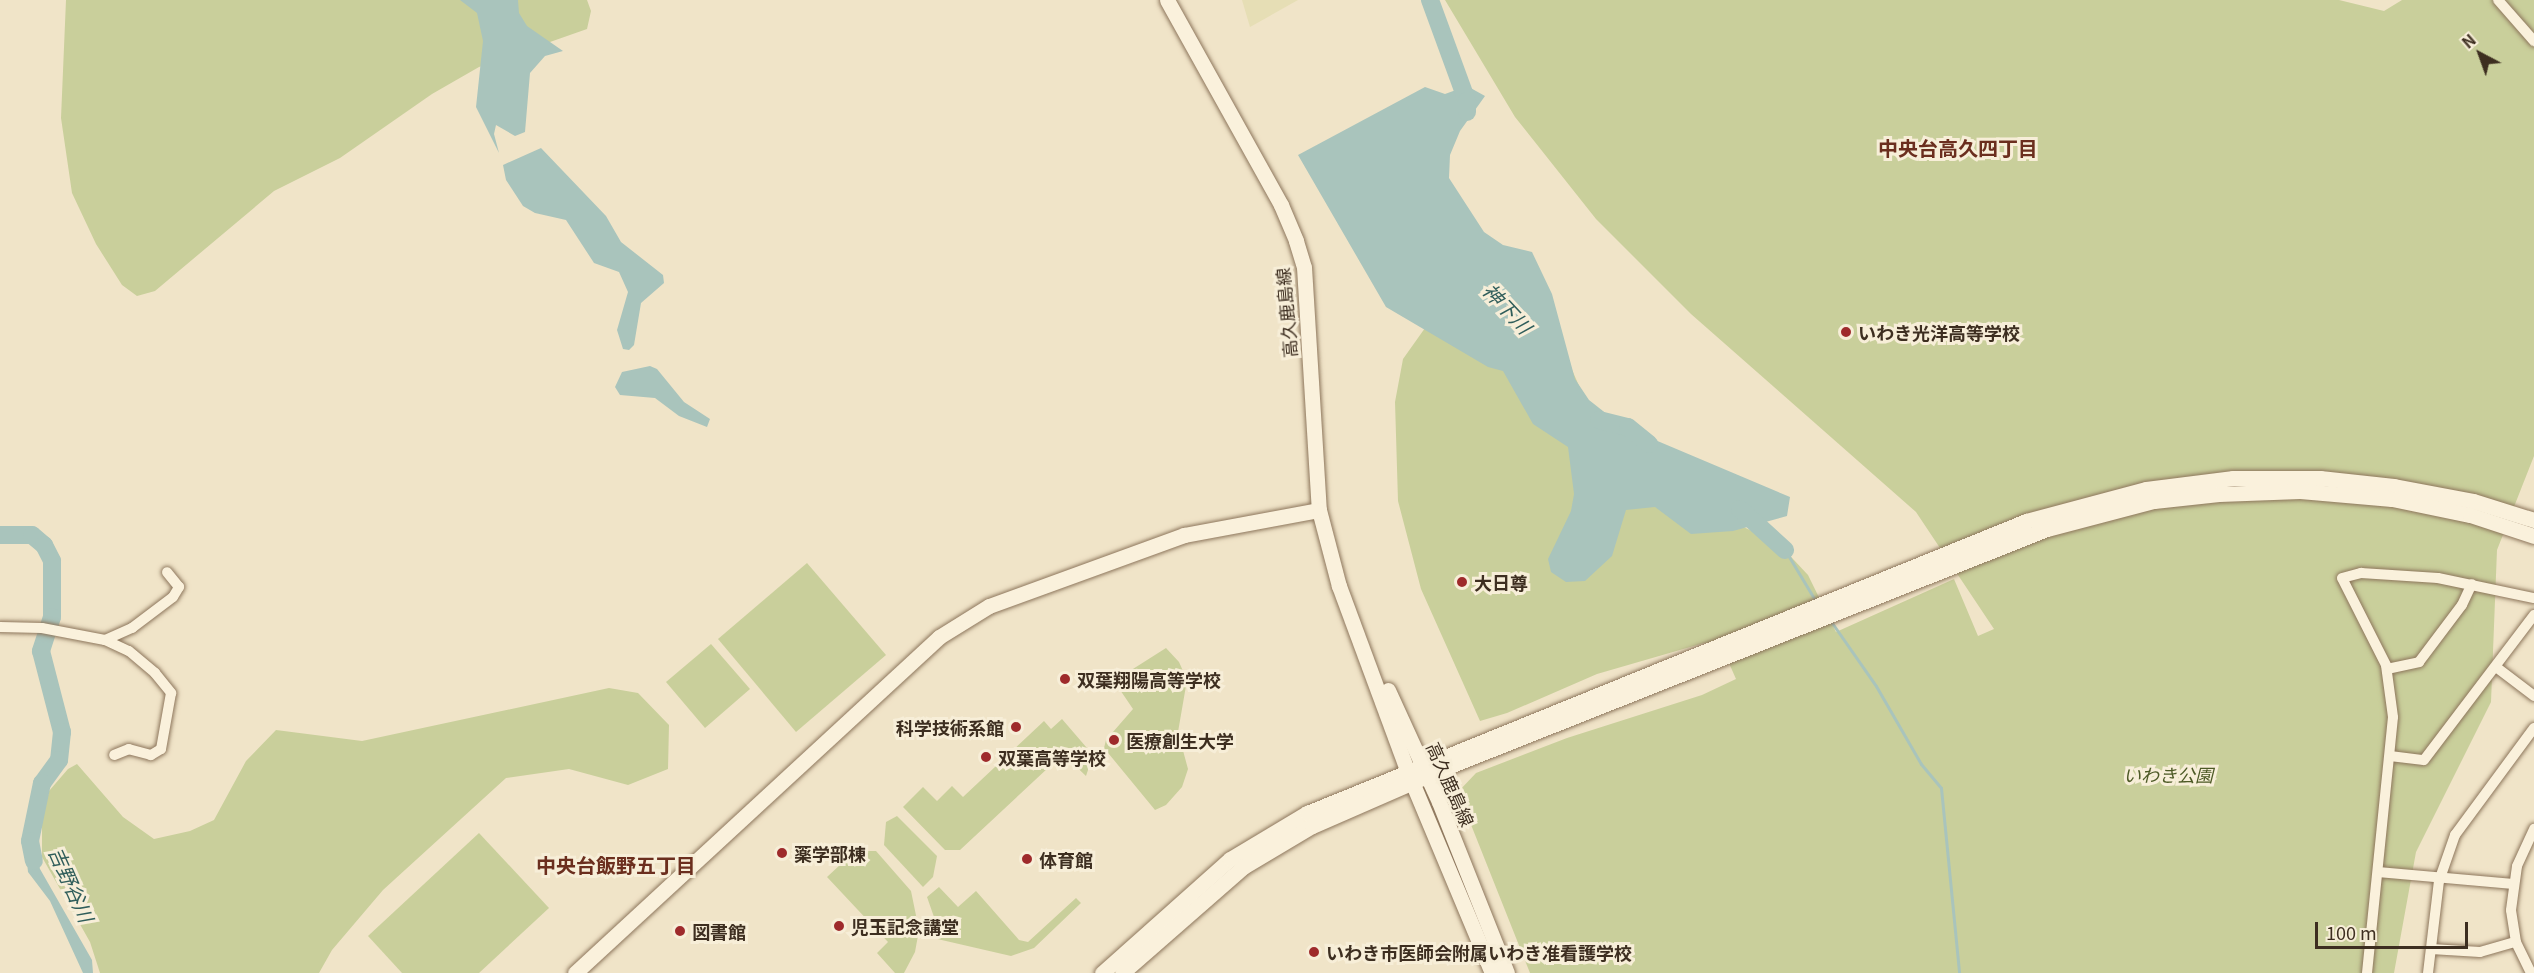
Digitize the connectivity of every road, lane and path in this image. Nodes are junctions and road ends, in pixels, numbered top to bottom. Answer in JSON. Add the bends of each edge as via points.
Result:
{"nodes":[{"id":1,"x":1167,"y":0,"type":"edge"},
{"id":2,"x":2498,"y":0,"type":"edge"},
{"id":3,"x":2534,"y":41,"type":"edge"},
{"id":4,"x":2234,"y":486,"type":"junction"},
{"id":5,"x":1319,"y":510,"type":"junction"},
{"id":6,"x":2534,"y":520,"type":"edge"},
{"id":7,"x":2534,"y":536,"type":"edge"},
{"id":8,"x":167,"y":572,"type":"dead end"},
{"id":9,"x":2472,"y":584,"type":"junction"},
{"id":10,"x":2534,"y":598,"type":"edge"},
{"id":11,"x":2534,"y":615,"type":"edge"},
{"id":12,"x":1350,"y":616,"type":"junction"},
{"id":13,"x":0,"y":627,"type":"edge"},
{"id":14,"x":105,"y":640,"type":"junction"},
{"id":15,"x":2496,"y":667,"type":"junction"},
{"id":16,"x":2387,"y":669,"type":"junction"},
{"id":17,"x":2534,"y":696,"type":"edge"},
{"id":18,"x":2534,"y":728,"type":"edge"},
{"id":19,"x":114,"y":755,"type":"dead end"},
{"id":20,"x":2390,"y":756,"type":"junction"},
{"id":21,"x":1424,"y":770,"type":"junction"},
{"id":22,"x":1410,"y":776,"type":"junction"},
{"id":23,"x":2534,"y":830,"type":"edge"},
{"id":24,"x":2378,"y":872,"type":"junction"},
{"id":25,"x":2439,"y":878,"type":"junction"},
{"id":26,"x":2513,"y":884,"type":"junction"},
{"id":27,"x":2516,"y":942,"type":"junction"},
{"id":28,"x":2432,"y":949,"type":"junction"},
{"id":29,"x":576,"y":973,"type":"edge"},
{"id":30,"x":1102,"y":973,"type":"edge"},
{"id":31,"x":1122,"y":973,"type":"edge"},
{"id":32,"x":1492,"y":973,"type":"edge"},
{"id":33,"x":1507,"y":973,"type":"edge"},
{"id":34,"x":2367,"y":973,"type":"edge"},
{"id":35,"x":2428,"y":973,"type":"edge"},
{"id":36,"x":2531,"y":973,"type":"edge"}],
"edges":[{"from":1,"to":5,"type":"street","name":"高久鹿島線","via":[[1281,205],[1304,267]]},
{"from":2,"to":3,"type":"street"},
{"from":4,"to":6,"type":"street","via":[[2320,478],[2394,486],[2473,501]]},
{"from":4,"to":7,"type":"street","via":[[2392,499],[2470,515]]},
{"from":4,"to":21,"type":"street","via":[[2146,489],[2026,521]]},
{"from":5,"to":12,"type":"street","name":"高久鹿島線"},
{"from":5,"to":29,"type":"street","via":[[1184,536],[989,606],[939,637]]},
{"from":8,"to":14,"type":"street","via":[[179,587],[173,597],[132,628]]},
{"from":9,"to":10,"type":"street"},
{"from":9,"to":16,"type":"street","via":[[2462,605],[2419,662]]},
{"from":9,"to":16,"type":"street","via":[[2394,574],[2361,573],[2342,578]]},
{"from":11,"to":15,"type":"street"},
{"from":12,"to":21,"type":"street","name":"高久鹿島線","via":[[1359,626]]},
{"from":12,"to":22,"type":"street","name":"高久鹿島線"},
{"from":13,"to":14,"type":"street","via":[[47,629]]},
{"from":14,"to":19,"type":"street","via":[[144,662],[171,693],[161,748],[152,755],[129,749]]},
{"from":15,"to":17,"type":"street"},
{"from":15,"to":20,"type":"street","via":[[2424,760]]},
{"from":16,"to":20,"type":"street","via":[[2393,717]]},
{"from":18,"to":25,"type":"street","via":[[2467,814]]},
{"from":20,"to":24,"type":"street"},
{"from":21,"to":22,"type":"street"},
{"from":21,"to":33,"type":"street","name":"高久鹿島線"},
{"from":22,"to":30,"type":"street","via":[[1307,813],[1230,859]]},
{"from":22,"to":31,"type":"street","via":[[1273,847],[1209,893]]},
{"from":22,"to":32,"type":"street","name":"高久鹿島線"},
{"from":23,"to":26,"type":"street"},
{"from":24,"to":25,"type":"street"},
{"from":24,"to":34,"type":"street"},
{"from":25,"to":26,"type":"street"},
{"from":25,"to":28,"type":"street"},
{"from":26,"to":27,"type":"street","via":[[2511,910]]},
{"from":27,"to":28,"type":"street","via":[[2480,952]]},
{"from":27,"to":36,"type":"street"},
{"from":28,"to":35,"type":"street"}]}
